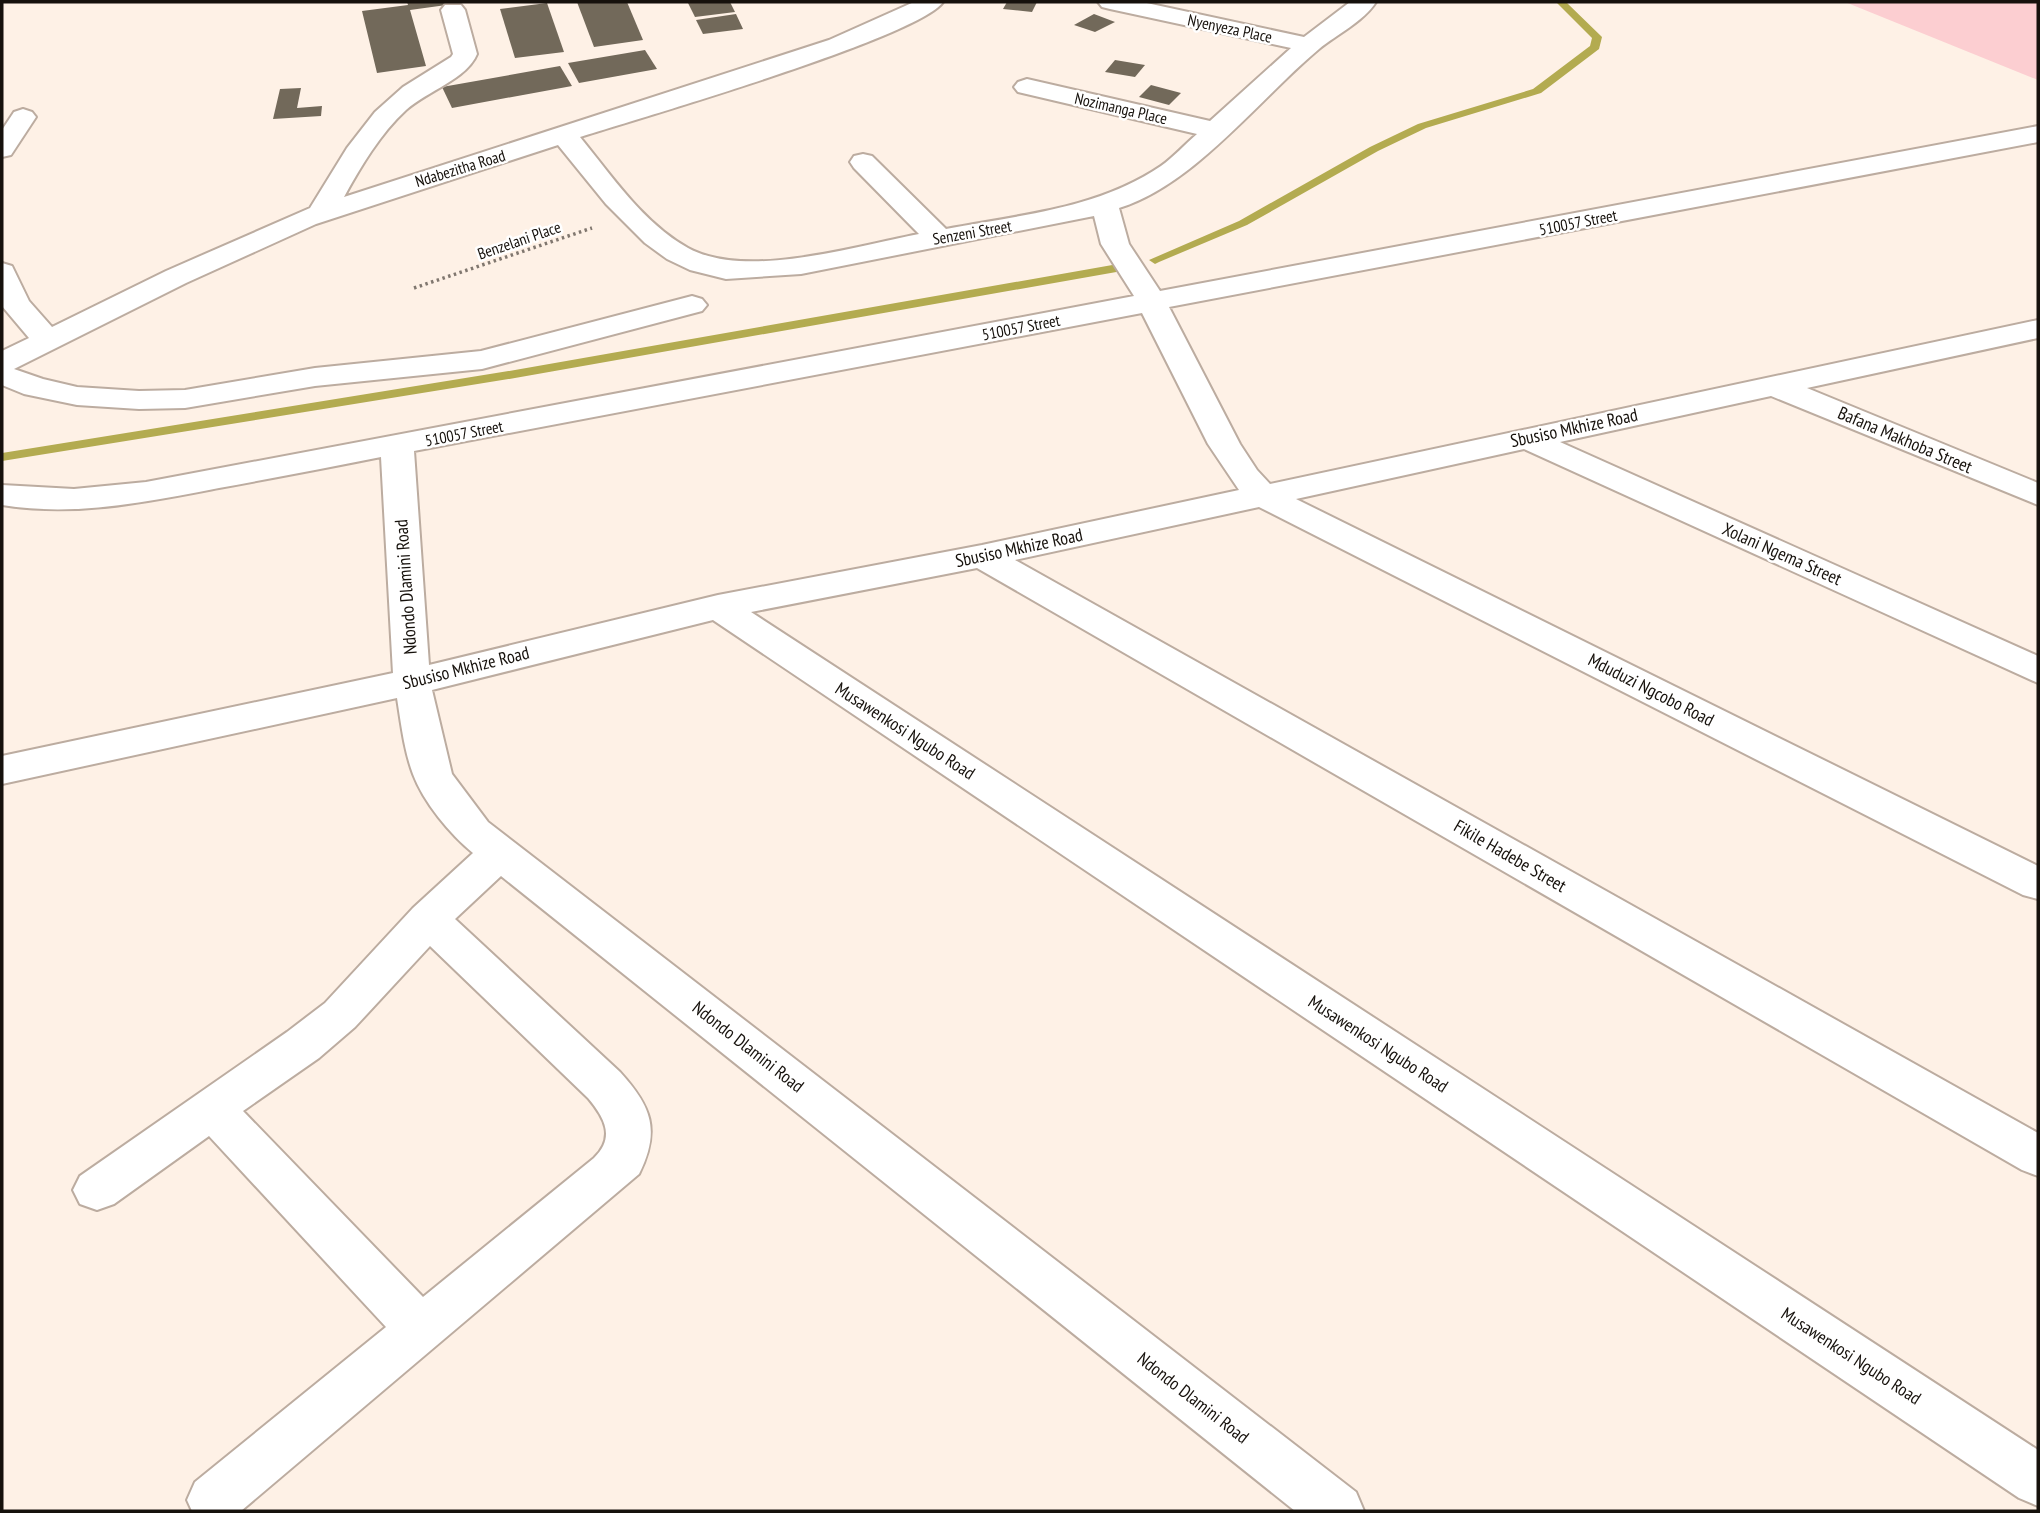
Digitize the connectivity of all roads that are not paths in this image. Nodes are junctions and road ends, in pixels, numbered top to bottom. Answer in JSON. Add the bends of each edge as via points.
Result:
{"nodes":[{"id":1,"x":930,"y":2,"type":"edge"},
{"id":2,"x":1110,"y":2,"type":"edge"},
{"id":3,"x":1364,"y":2,"type":"edge"},
{"id":4,"x":453,"y":10,"type":"dead end"},
{"id":5,"x":1309,"y":45,"type":"junction"},
{"id":6,"x":1027,"y":87,"type":"dead end"},
{"id":7,"x":23,"y":117,"type":"dead end"},
{"id":8,"x":1215,"y":130,"type":"junction"},
{"id":9,"x":2038,"y":134,"type":"edge"},
{"id":10,"x":564,"y":135,"type":"junction"},
{"id":11,"x":2,"y":149,"type":"edge"},
{"id":12,"x":863,"y":162,"type":"dead end"},
{"id":13,"x":1105,"y":206,"type":"junction"},
{"id":14,"x":321,"y":212,"type":"junction"},
{"id":15,"x":939,"y":237,"type":"junction"},
{"id":16,"x":2,"y":272,"type":"edge"},
{"id":17,"x":1150,"y":303,"type":"junction"},
{"id":18,"x":692,"y":305,"type":"dead end"},
{"id":19,"x":2028,"y":337,"type":"edge"},
{"id":20,"x":48,"y":341,"type":"junction"},
{"id":21,"x":2,"y":363,"type":"edge"},
{"id":22,"x":2,"y":375,"type":"edge"},
{"id":23,"x":1772,"y":385,"type":"junction"},
{"id":24,"x":1525,"y":438,"type":"junction"},
{"id":25,"x":397,"y":445,"type":"junction"},
{"id":26,"x":2,"y":495,"type":"edge"},
{"id":27,"x":2038,"y":495,"type":"edge"},
{"id":28,"x":1264,"y":496,"type":"junction"},
{"id":29,"x":982,"y":556,"type":"junction"},
{"id":30,"x":718,"y":607,"type":"junction"},
{"id":31,"x":2038,"y":671,"type":"edge"},
{"id":32,"x":412,"y":682,"type":"junction"},
{"id":33,"x":2,"y":770,"type":"edge"},
{"id":34,"x":502,"y":852,"type":"junction"},
{"id":35,"x":2038,"y":884,"type":"edge"},
{"id":36,"x":428,"y":919,"type":"junction"},
{"id":37,"x":212,"y":1109,"type":"junction"},
{"id":38,"x":2038,"y":1156,"type":"edge"},
{"id":39,"x":97,"y":1190,"type":"dead end"},
{"id":40,"x":421,"y":1329,"type":"junction"},
{"id":41,"x":2038,"y":1480,"type":"edge"},
{"id":42,"x":214,"y":1500,"type":"dead end"},
{"id":43,"x":1337,"y":1511,"type":"edge"}],
"edges":[{"from":1,"to":10,"type":"street","name":"Ndabezitha Road","via":[[838,46]]},
{"from":2,"to":5,"type":"street","name":"Nyenyeza Place"},
{"from":3,"to":5,"type":"street","name":"Senzeni Street"},
{"from":4,"to":14,"type":"street","via":[[465,54],[462,61],[394,107],[370,134]]},
{"from":5,"to":8,"type":"street","name":"Senzeni Street"},
{"from":6,"to":8,"type":"street","name":"Nozimanga Place"},
{"from":7,"to":11,"type":"street"},
{"from":8,"to":13,"type":"street","name":"Senzeni Street","via":[[1171,171]]},
{"from":9,"to":17,"type":"street","name":"510057 Street"},
{"from":10,"to":14,"type":"street","name":"Ndabezitha Road"},
{"from":10,"to":15,"type":"street","name":"Senzeni Street","via":[[660,242],[700,265],[760,270]]},
{"from":12,"to":15,"type":"street"},
{"from":13,"to":15,"type":"street","name":"Senzeni Street"},
{"from":13,"to":17,"type":"street","via":[[1115,244]]},
{"from":14,"to":20,"type":"street","name":"Ndabezitha Road","via":[[274,230]]},
{"from":16,"to":20,"type":"street","via":[[15,304]]},
{"from":17,"to":25,"type":"street","name":"510057 Street"},
{"from":17,"to":28,"type":"street","via":[[1224,444],[1244,476]]},
{"from":18,"to":22,"type":"street","via":[[482,360],[315,377],[185,399],[77,396]]},
{"from":19,"to":23,"type":"street","name":"Sbusiso Mkhize Road"},
{"from":20,"to":21,"type":"street","name":"Ndabezitha Road"},
{"from":23,"to":24,"type":"street","name":"Sbusiso Mkhize Road"},
{"from":23,"to":27,"type":"street","name":"Bafana Makhoba Street"},
{"from":24,"to":28,"type":"street","name":"Sbusiso Mkhize Road"},
{"from":24,"to":31,"type":"street","name":"Xolani Ngema Street"},
{"from":25,"to":26,"type":"street","name":"510057 Street","via":[[98,499]]},
{"from":25,"to":32,"type":"street","name":"Ndondo Dlamini Road"},
{"from":28,"to":29,"type":"street","name":"Sbusiso Mkhize Road"},
{"from":28,"to":35,"type":"street","name":"Mduduzi Ngcobo Road"},
{"from":29,"to":30,"type":"street","name":"Sbusiso Mkhize Road"},
{"from":29,"to":38,"type":"street","name":"Fikile Hadebe Street"},
{"from":30,"to":32,"type":"street","name":"Sbusiso Mkhize Road"},
{"from":30,"to":41,"type":"street","name":"Musawenkosi Ngubo Road"},
{"from":32,"to":33,"type":"street","name":"Sbusiso Mkhize Road"},
{"from":32,"to":34,"type":"street","name":"Ndondo Dlamini Road","via":[[433,775],[474,832]]},
{"from":34,"to":36,"type":"street"},
{"from":34,"to":43,"type":"street","name":"Ndondo Dlamini Road"},
{"from":36,"to":37,"type":"street","via":[[340,1015]]},
{"from":36,"to":40,"type":"street","via":[[604,1085],[625,1108],[629,1134],[622,1160],[611,1172]]},
{"from":37,"to":39,"type":"street"},
{"from":37,"to":40,"type":"street"},
{"from":40,"to":42,"type":"street"}]}
